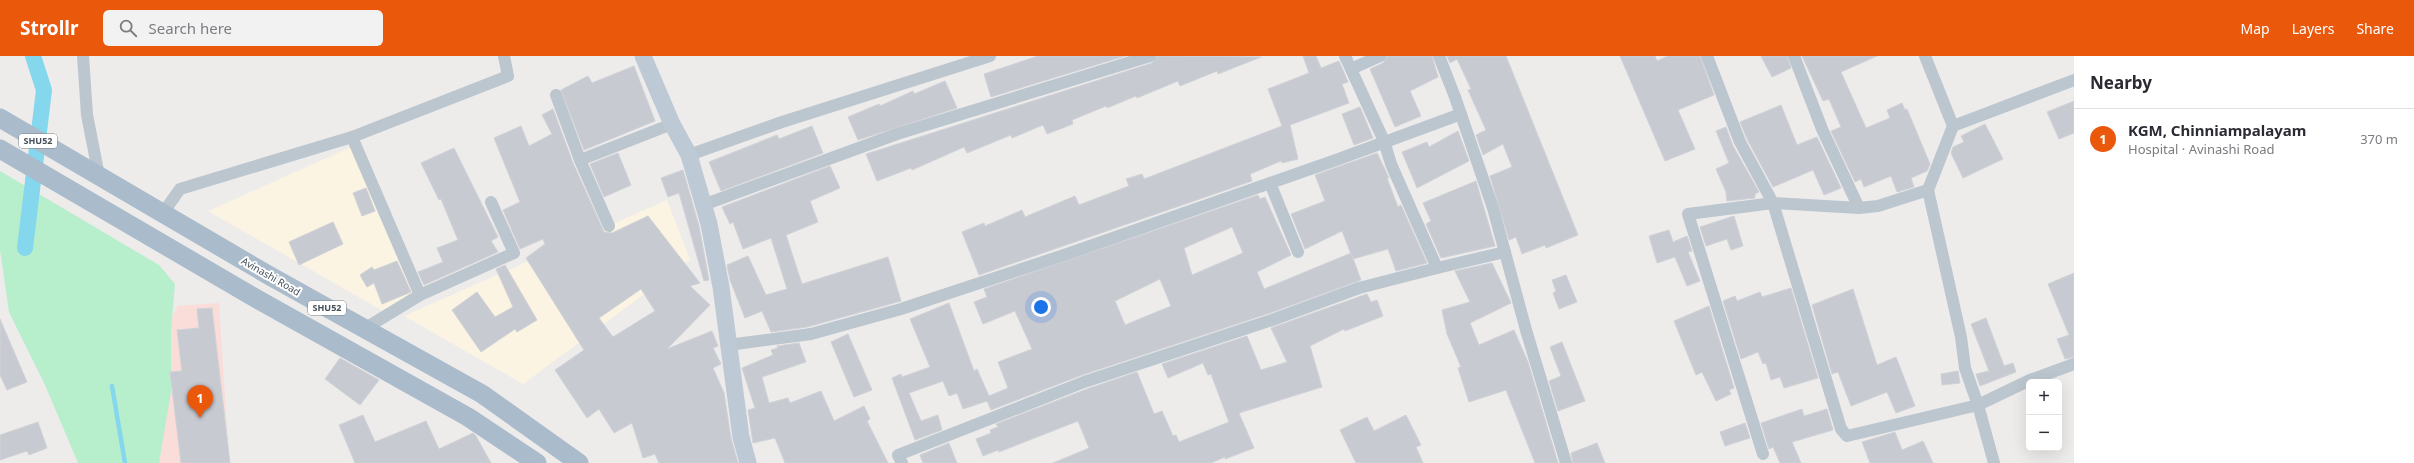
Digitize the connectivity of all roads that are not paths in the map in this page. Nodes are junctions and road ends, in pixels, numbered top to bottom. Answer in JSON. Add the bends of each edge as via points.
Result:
{"nodes":[{"id":1,"x":83,"y":56,"type":"edge"},
{"id":2,"x":504,"y":56,"type":"edge"},
{"id":3,"x":643,"y":56,"type":"edge"},
{"id":4,"x":990,"y":56,"type":"edge"},
{"id":5,"x":1150,"y":56,"type":"edge"},
{"id":6,"x":1345,"y":56,"type":"edge"},
{"id":7,"x":1380,"y":56,"type":"edge"},
{"id":8,"x":1439,"y":56,"type":"edge"},
{"id":9,"x":1707,"y":56,"type":"edge"},
{"id":10,"x":1794,"y":56,"type":"edge"},
{"id":11,"x":1925,"y":56,"type":"edge"},
{"id":12,"x":1351,"y":70,"type":"junction"},
{"id":13,"x":2074,"y":80,"type":"edge"},
{"id":14,"x":556,"y":95,"type":"dead end"},
{"id":15,"x":1461,"y":114,"type":"junction"},
{"id":16,"x":4,"y":120,"type":"edge"},
{"id":17,"x":672,"y":124,"type":"junction"},
{"id":18,"x":1953,"y":126,"type":"junction"},
{"id":19,"x":352,"y":137,"type":"junction"},
{"id":20,"x":1384,"y":141,"type":"junction"},
{"id":21,"x":2,"y":150,"type":"edge"},
{"id":22,"x":689,"y":155,"type":"junction"},
{"id":23,"x":580,"y":160,"type":"junction"},
{"id":24,"x":99,"y":176,"type":"junction"},
{"id":25,"x":1270,"y":183,"type":"junction"},
{"id":26,"x":1928,"y":190,"type":"junction"},
{"id":27,"x":491,"y":202,"type":"dead end"},
{"id":28,"x":1773,"y":203,"type":"junction"},
{"id":29,"x":703,"y":205,"type":"junction"},
{"id":30,"x":1859,"y":208,"type":"junction"},
{"id":31,"x":163,"y":213,"type":"junction"},
{"id":32,"x":609,"y":226,"type":"dead end"},
{"id":33,"x":1298,"y":252,"type":"dead end"},
{"id":34,"x":1505,"y":252,"type":"junction"},
{"id":35,"x":1437,"y":268,"type":"junction"},
{"id":36,"x":420,"y":295,"type":"junction"},
{"id":37,"x":364,"y":329,"type":"junction"},
{"id":38,"x":728,"y":345,"type":"junction"},
{"id":39,"x":2074,"y":364,"type":"edge"},
{"id":40,"x":1978,"y":405,"type":"junction"},
{"id":41,"x":1763,"y":454,"type":"dead end"},
{"id":42,"x":537,"y":463,"type":"edge"},
{"id":43,"x":579,"y":463,"type":"edge"},
{"id":44,"x":748,"y":463,"type":"edge"},
{"id":45,"x":902,"y":463,"type":"edge"},
{"id":46,"x":1566,"y":463,"type":"edge"},
{"id":47,"x":1994,"y":463,"type":"edge"}],
"edges":[{"from":1,"to":24,"type":"street","via":[[87,114]]},
{"from":2,"to":19,"type":"street","via":[[508,76]]},
{"from":3,"to":17,"type":"main road"},
{"from":4,"to":22,"type":"street","via":[[782,122]]},
{"from":5,"to":29,"type":"street","via":[[897,134]]},
{"from":6,"to":12,"type":"street"},
{"from":7,"to":12,"type":"street"},
{"from":8,"to":15,"type":"street"},
{"from":9,"to":28,"type":"street","via":[[1740,142]]},
{"from":10,"to":30,"type":"street","via":[[1822,129]]},
{"from":11,"to":18,"type":"street"},
{"from":12,"to":20,"type":"street"},
{"from":13,"to":18,"type":"street"},
{"from":14,"to":23,"type":"street"},
{"from":15,"to":20,"type":"street"},
{"from":15,"to":34,"type":"street"},
{"from":16,"to":24,"type":"main road","name":"Avinashi Road","number":"SHU52"},
{"from":17,"to":22,"type":"main road"},
{"from":17,"to":23,"type":"street"},
{"from":18,"to":26,"type":"street"},
{"from":19,"to":31,"type":"street","via":[[180,189]]},
{"from":19,"to":36,"type":"street"},
{"from":20,"to":25,"type":"street"},
{"from":20,"to":35,"type":"street","via":[[1391,164]]},
{"from":21,"to":42,"type":"main road","number":"SHU52","via":[[257,299],[468,417]]},
{"from":22,"to":29,"type":"main road"},
{"from":23,"to":32,"type":"street"},
{"from":24,"to":31,"type":"main road","name":"Avinashi Road","number":"SHU52"},
{"from":25,"to":33,"type":"street"},
{"from":25,"to":38,"type":"street","via":[[901,309],[811,334]]},
{"from":26,"to":30,"type":"street","via":[[1878,206]]},
{"from":26,"to":40,"type":"street","via":[[1961,337],[1965,368]]},
{"from":27,"to":36,"type":"street","via":[[514,253]]},
{"from":28,"to":30,"type":"street"},
{"from":28,"to":40,"type":"street","via":[[1841,429],[1847,436]]},
{"from":28,"to":41,"type":"street","via":[[1688,214]]},
{"from":29,"to":38,"type":"main road","via":[[721,287]]},
{"from":31,"to":37,"type":"main road","name":"Avinashi Road","number":"SHU52"},
{"from":34,"to":35,"type":"street"},
{"from":34,"to":46,"type":"street"},
{"from":35,"to":45,"type":"street","via":[[1359,288],[1272,320],[1084,382],[898,455]]},
{"from":36,"to":37,"type":"street"},
{"from":37,"to":43,"type":"main road","name":"Avinashi Road","number":"SHU52","via":[[482,394]]},
{"from":38,"to":44,"type":"main road","via":[[740,437]]},
{"from":39,"to":40,"type":"street","via":[[2030,380]]},
{"from":40,"to":47,"type":"street"}]}
